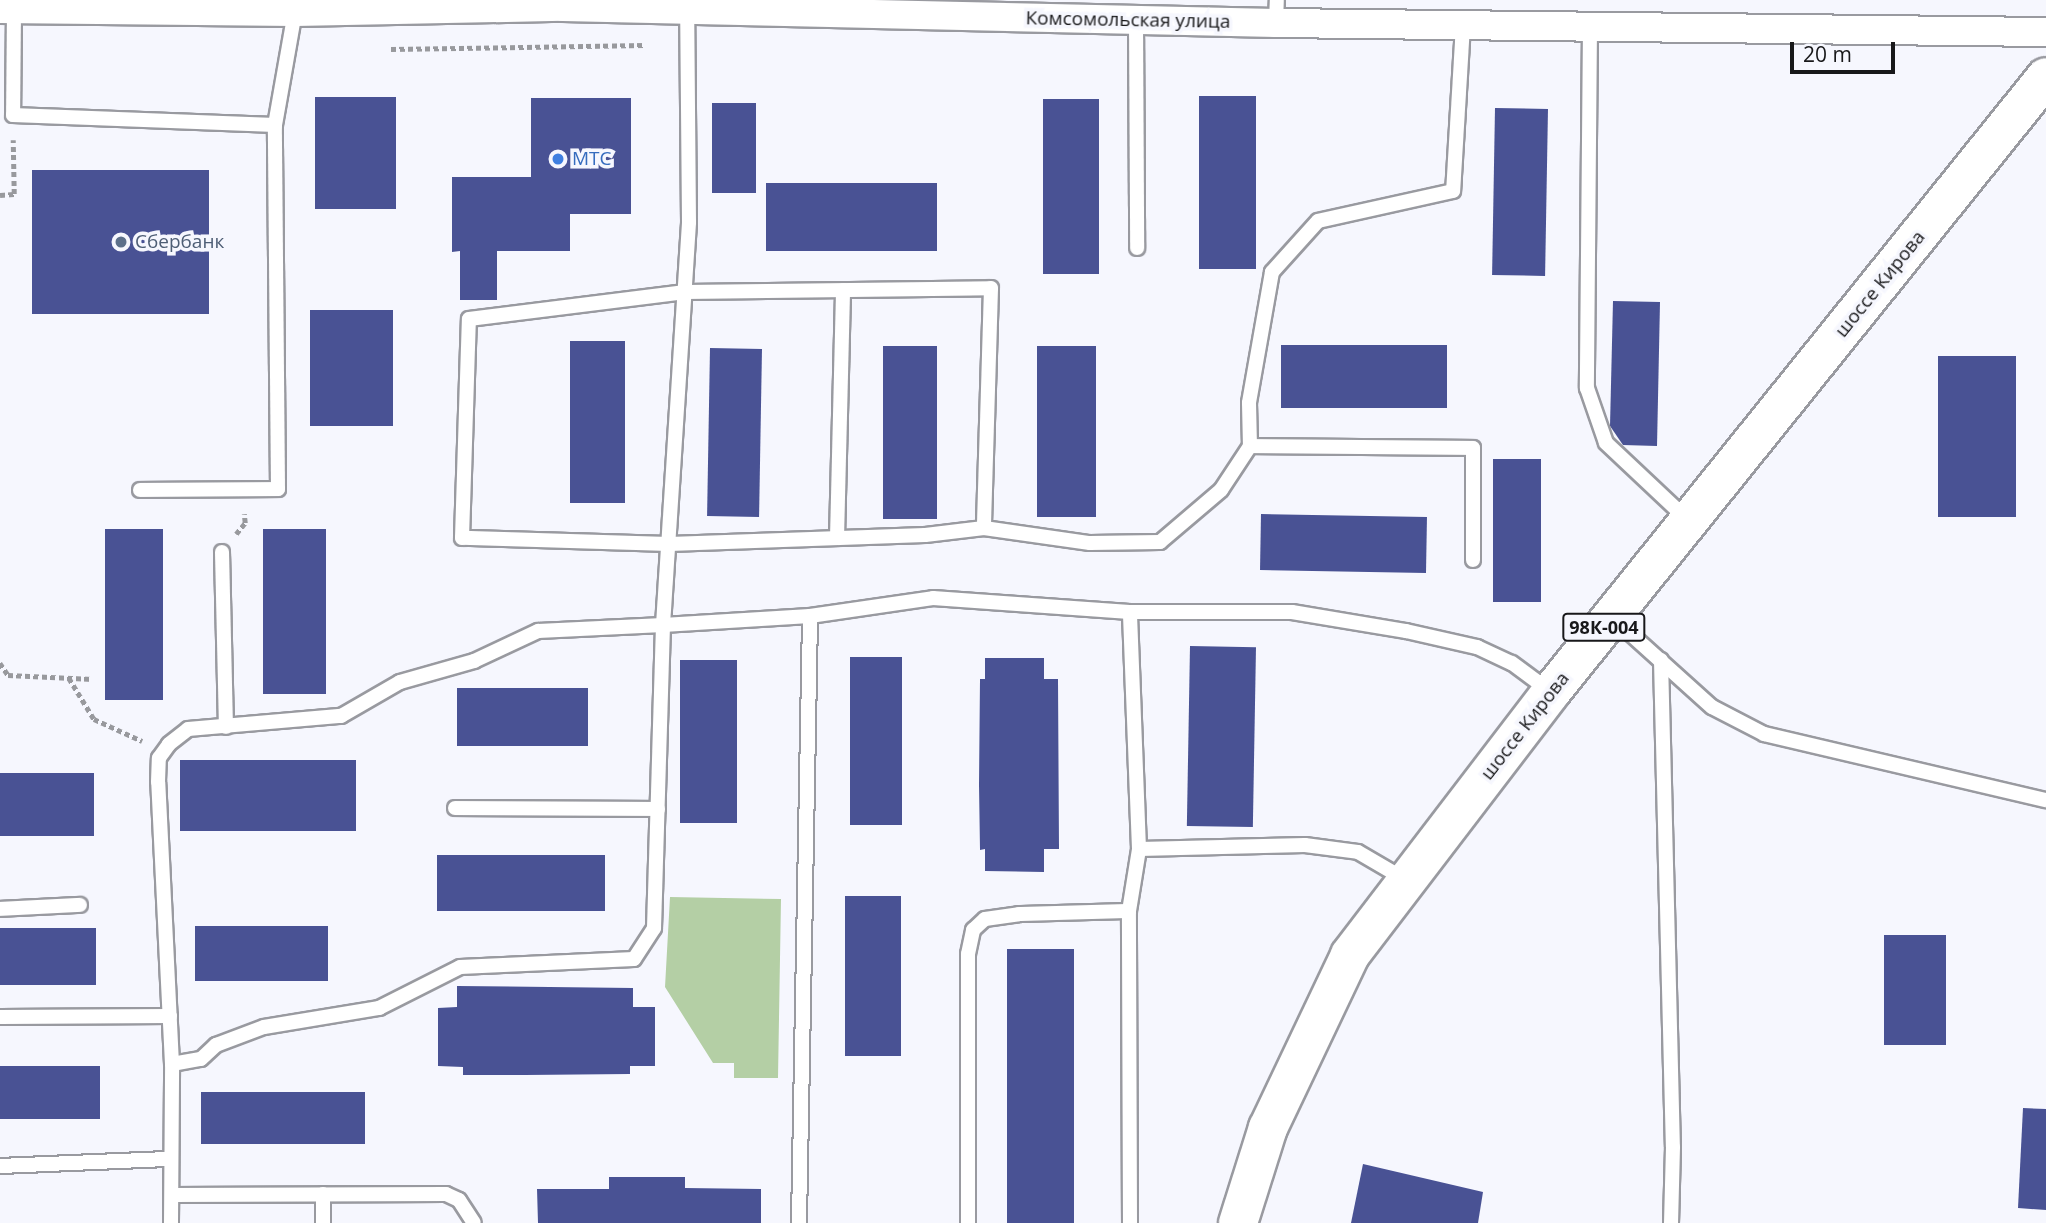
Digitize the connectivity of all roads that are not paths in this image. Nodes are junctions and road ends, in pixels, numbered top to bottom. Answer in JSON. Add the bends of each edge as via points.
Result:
{"nodes":[{"id":1,"x":563,"y":3,"type":"edge"},
{"id":2,"x":233,"y":6,"type":"edge"},
{"id":3,"x":7,"y":9,"type":"edge"},
{"id":4,"x":687,"y":10,"type":"junction"},
{"id":5,"x":1277,"y":11,"type":"edge"},
{"id":6,"x":295,"y":12,"type":"junction"},
{"id":7,"x":1136,"y":20,"type":"junction"},
{"id":8,"x":1463,"y":25,"type":"junction"},
{"id":9,"x":1590,"y":26,"type":"junction"},
{"id":10,"x":2046,"y":32,"type":"edge"},
{"id":11,"x":2046,"y":78,"type":"edge"},
{"id":12,"x":275,"y":125,"type":"junction"},
{"id":13,"x":1137,"y":248,"type":"dead end"},
{"id":14,"x":843,"y":290,"type":"junction"},
{"id":15,"x":685,"y":292,"type":"junction"},
{"id":16,"x":1250,"y":446,"type":"junction"},
{"id":17,"x":140,"y":490,"type":"dead end"},
{"id":18,"x":1690,"y":521,"type":"junction"},
{"id":19,"x":984,"y":528,"type":"junction"},
{"id":20,"x":837,"y":538,"type":"junction"},
{"id":21,"x":669,"y":544,"type":"junction"},
{"id":22,"x":222,"y":552,"type":"road end"},
{"id":23,"x":1473,"y":561,"type":"dead end"},
{"id":24,"x":1130,"y":612,"type":"junction"},
{"id":25,"x":810,"y":616,"type":"junction"},
{"id":26,"x":1612,"y":617,"type":"junction"},
{"id":27,"x":663,"y":625,"type":"junction"},
{"id":28,"x":1661,"y":660,"type":"junction"},
{"id":29,"x":1551,"y":692,"type":"junction"},
{"id":30,"x":226,"y":727,"type":"junction"},
{"id":31,"x":2046,"y":800,"type":"edge"},
{"id":32,"x":455,"y":808,"type":"dead end"},
{"id":33,"x":658,"y":808,"type":"junction"},
{"id":34,"x":1139,"y":849,"type":"junction"},
{"id":35,"x":1406,"y":880,"type":"junction"},
{"id":36,"x":79,"y":905,"type":"dead end"},
{"id":37,"x":0,"y":909,"type":"edge"},
{"id":38,"x":1129,"y":911,"type":"junction"},
{"id":39,"x":170,"y":1016,"type":"junction"},
{"id":40,"x":0,"y":1017,"type":"edge"},
{"id":41,"x":172,"y":1065,"type":"junction"},
{"id":42,"x":169,"y":1159,"type":"junction"},
{"id":43,"x":0,"y":1166,"type":"edge"},
{"id":44,"x":323,"y":1194,"type":"junction"},
{"id":45,"x":172,"y":1195,"type":"junction"},
{"id":46,"x":171,"y":1223,"type":"edge"},
{"id":47,"x":323,"y":1223,"type":"edge"},
{"id":48,"x":474,"y":1223,"type":"edge"},
{"id":49,"x":799,"y":1223,"type":"edge"},
{"id":50,"x":968,"y":1223,"type":"edge"},
{"id":51,"x":1130,"y":1223,"type":"edge"},
{"id":52,"x":1238,"y":1223,"type":"edge"},
{"id":53,"x":1671,"y":1223,"type":"edge"}],
"edges":[{"from":1,"to":4,"type":"street","name":"Комсомольская улица"},
{"from":1,"to":6,"type":"street","name":"Комсомольская улица"},
{"from":2,"to":3,"type":"street","name":"Комсомольская улица"},
{"from":2,"to":6,"type":"street","name":"Комсомольская улица"},
{"from":3,"to":12,"type":"lane","via":[[13,115]]},
{"from":4,"to":7,"type":"street","name":"Комсомольская улица"},
{"from":4,"to":15,"type":"lane","via":[[689,222]]},
{"from":5,"to":7,"type":"street","name":"Комсомольская улица"},
{"from":5,"to":8,"type":"street","name":"Комсомольская улица"},
{"from":6,"to":12,"type":"lane"},
{"from":7,"to":13,"type":"lane"},
{"from":8,"to":9,"type":"street","name":"Комсомольская улица"},
{"from":8,"to":16,"type":"lane","via":[[1453,191],[1318,221],[1272,272],[1250,403]]},
{"from":9,"to":10,"type":"street","name":"Комсомольская улица"},
{"from":9,"to":18,"type":"lane","via":[[1587,388],[1606,443]]},
{"from":11,"to":18,"type":"main road","name":"шоссе Кирова","number":"98К-004"},
{"from":12,"to":17,"type":"lane","via":[[278,489]]},
{"from":14,"to":15,"type":"lane"},
{"from":14,"to":19,"type":"lane","via":[[991,288]]},
{"from":14,"to":20,"type":"lane"},
{"from":15,"to":21,"type":"lane"},
{"from":15,"to":21,"type":"lane","via":[[469,319],[462,538]]},
{"from":16,"to":19,"type":"lane","via":[[1221,490],[1160,542],[1090,543]]},
{"from":16,"to":23,"type":"lane","via":[[1474,448]]},
{"from":18,"to":26,"type":"main road","name":"шоссе Кирова","number":"98К-004"},
{"from":19,"to":20,"type":"lane"},
{"from":20,"to":21,"type":"lane"},
{"from":21,"to":27,"type":"lane"},
{"from":22,"to":30,"type":"lane"},
{"from":24,"to":25,"type":"lane","via":[[933,598]]},
{"from":24,"to":29,"type":"lane","via":[[1292,612],[1406,631],[1477,648],[1512,663]]},
{"from":24,"to":34,"type":"lane"},
{"from":25,"to":27,"type":"lane"},
{"from":25,"to":49,"type":"lane"},
{"from":26,"to":28,"type":"lane"},
{"from":26,"to":29,"type":"main road","name":"шоссе Кирова","number":"98К-004"},
{"from":27,"to":30,"type":"lane","via":[[538,631],[474,661],[400,682],[341,716]]},
{"from":27,"to":33,"type":"lane"},
{"from":28,"to":31,"type":"lane","via":[[1712,706],[1764,734]]},
{"from":28,"to":53,"type":"lane"},
{"from":29,"to":35,"type":"main road","name":"шоссе Кирова","number":"98К-004"},
{"from":30,"to":39,"type":"lane","via":[[188,729],[159,758]]},
{"from":32,"to":33,"type":"lane"},
{"from":33,"to":41,"type":"lane","via":[[654,928],[634,959],[460,967],[379,1008],[264,1027],[216,1045],[201,1059]]},
{"from":34,"to":35,"type":"lane","via":[[1305,845],[1358,852]]},
{"from":34,"to":38,"type":"lane"},
{"from":35,"to":52,"type":"main road","name":"шоссе Кирова","number":"98К-004","via":[[1350,955],[1319,1013],[1268,1128]]},
{"from":36,"to":37,"type":"lane"},
{"from":38,"to":50,"type":"lane","via":[[1018,914],[985,919],[973,930],[968,954]]},
{"from":38,"to":51,"type":"lane"},
{"from":39,"to":40,"type":"lane"},
{"from":39,"to":41,"type":"lane"},
{"from":41,"to":42,"type":"lane"},
{"from":42,"to":43,"type":"lane"},
{"from":42,"to":45,"type":"lane"},
{"from":44,"to":45,"type":"lane"},
{"from":44,"to":47,"type":"lane"},
{"from":44,"to":48,"type":"lane","via":[[446,1194],[459,1200]]},
{"from":45,"to":46,"type":"lane"}]}
